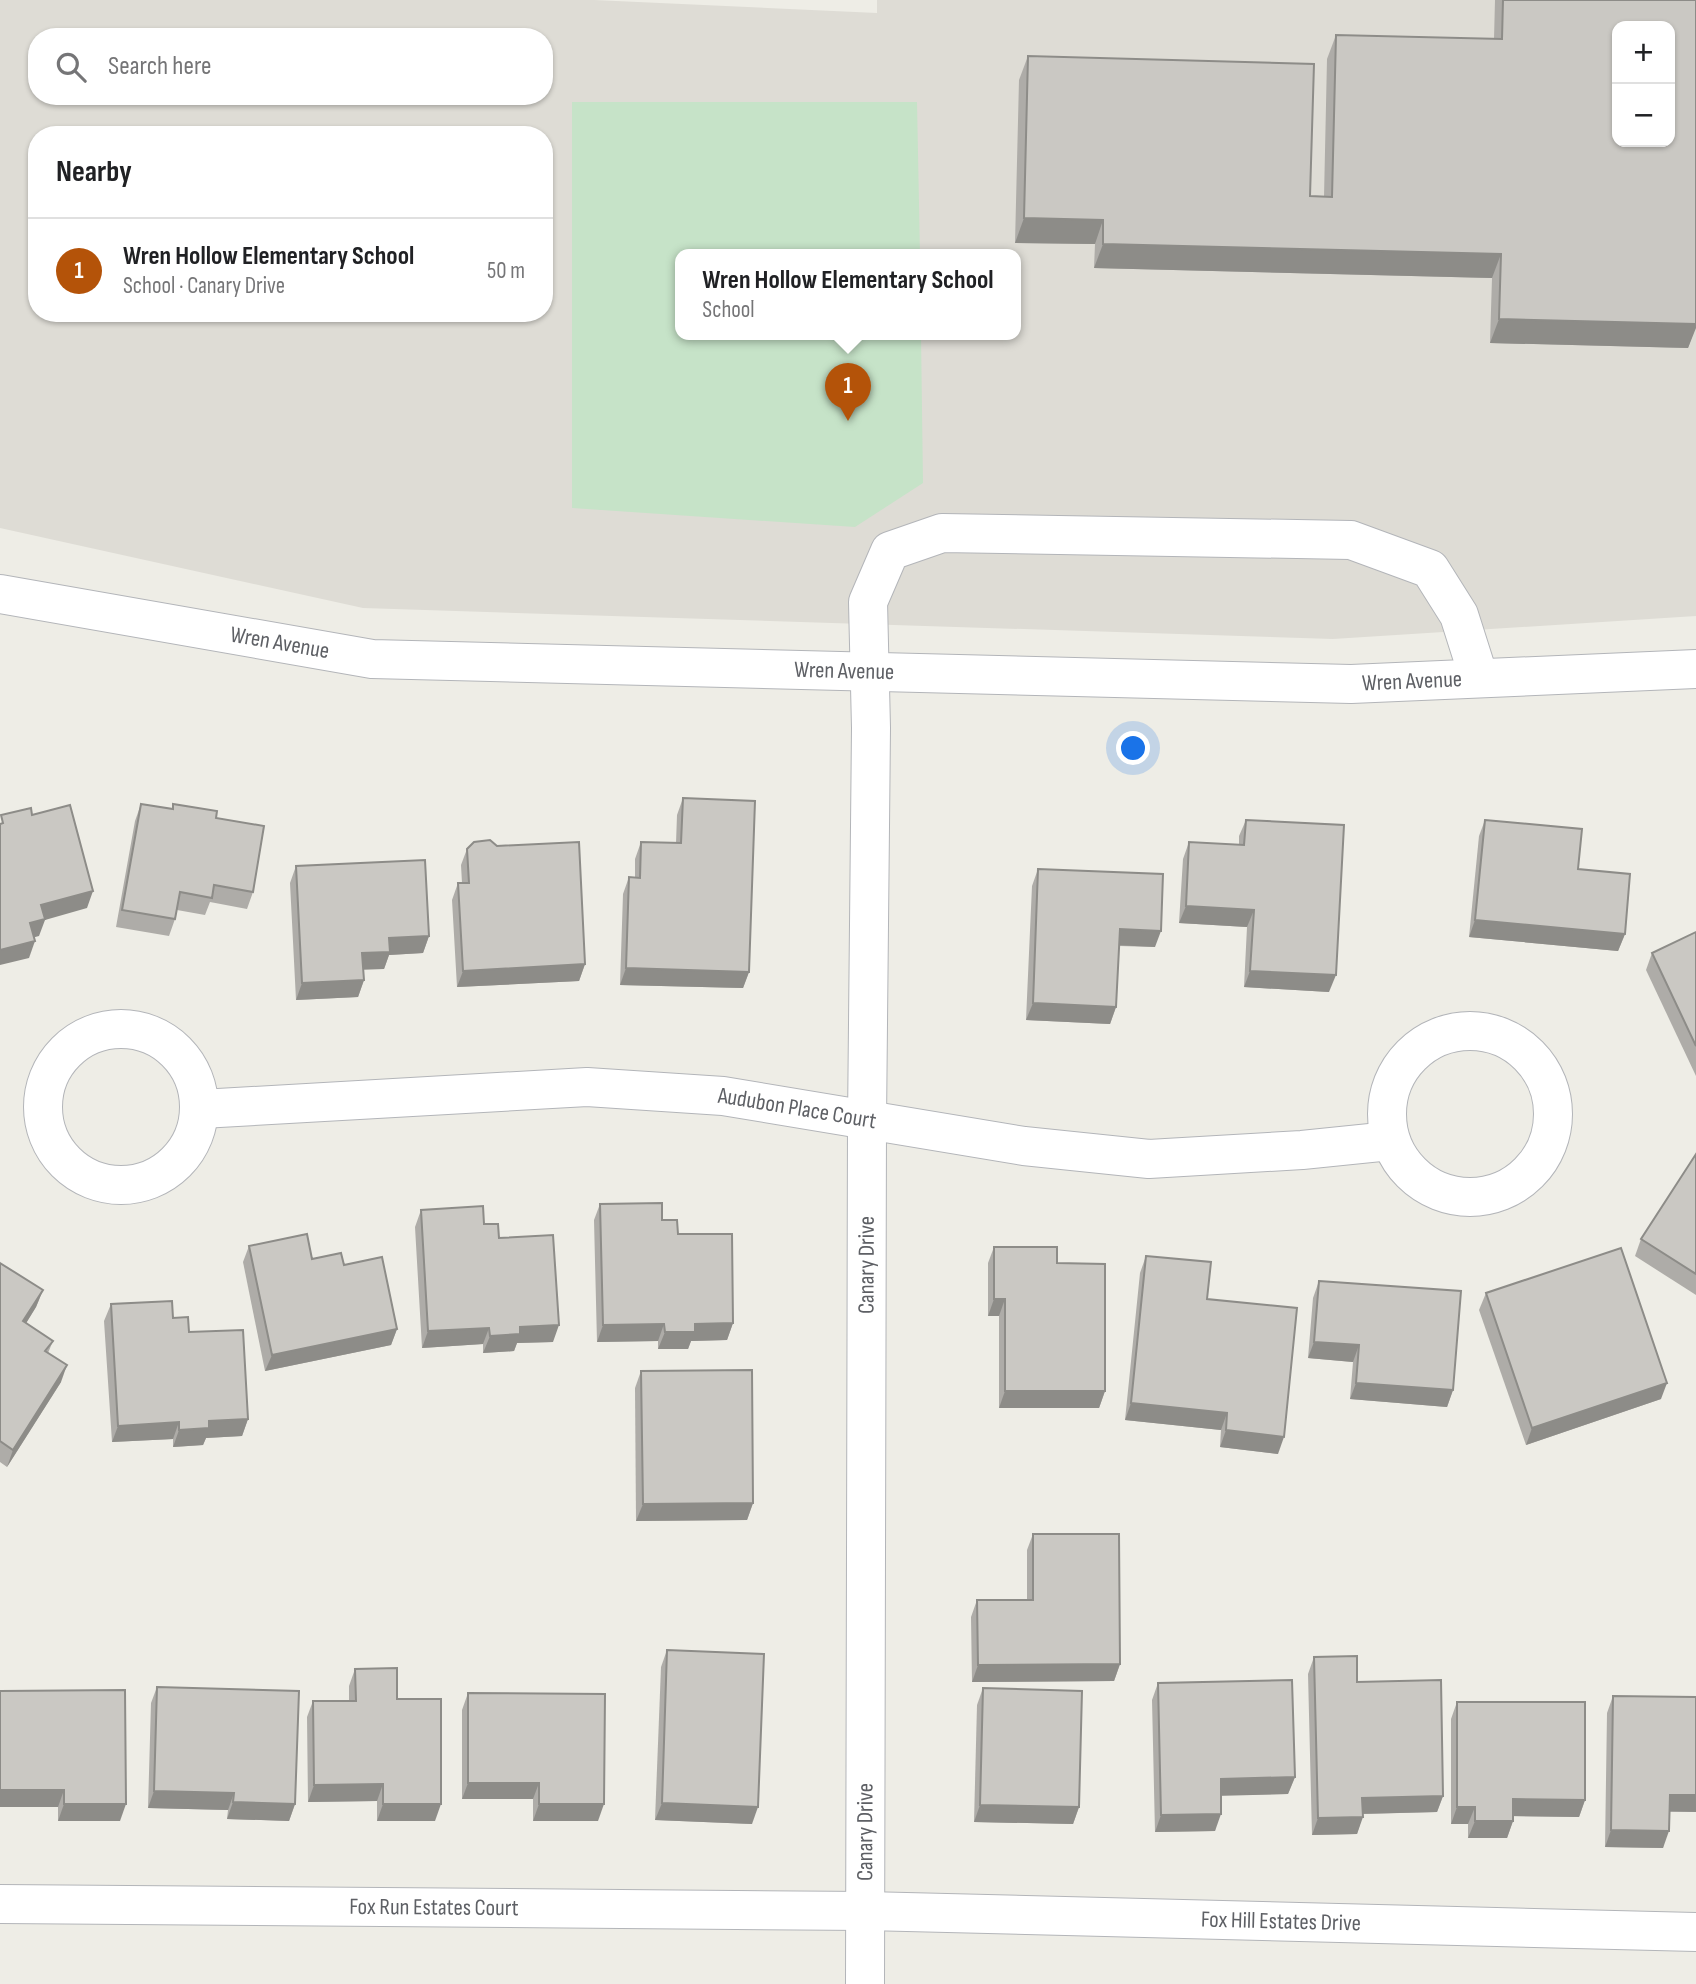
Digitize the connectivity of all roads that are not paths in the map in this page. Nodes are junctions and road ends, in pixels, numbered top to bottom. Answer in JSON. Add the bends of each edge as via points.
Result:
{"nodes":[{"id":1,"x":0,"y":594,"type":"edge"},
{"id":2,"x":1696,"y":669,"type":"edge"},
{"id":3,"x":871,"y":671,"type":"junction"},
{"id":4,"x":1479,"y":678,"type":"junction"},
{"id":5,"x":201,"y":1109,"type":"junction"},
{"id":6,"x":867,"y":1122,"type":"junction"},
{"id":7,"x":1390,"y":1141,"type":"junction"},
{"id":8,"x":0,"y":1905,"type":"edge"},
{"id":9,"x":866,"y":1911,"type":"junction"},
{"id":10,"x":1696,"y":1932,"type":"edge"},
{"id":11,"x":865,"y":1984,"type":"edge"}],
"edges":[{"from":1,"to":3,"type":"street","name":"Wren Avenue","via":[[372,659]]},
{"from":2,"to":4,"type":"street","name":"Wren Avenue"},
{"from":3,"to":4,"type":"street","name":"Wren Avenue","via":[[1351,684]]},
{"from":3,"to":4,"type":"street","name":"Canary Drive","via":[[868,602],[890,551],[942,533],[1351,540],[1430,569],[1459,615]]},
{"from":3,"to":6,"type":"street","name":"Canary Drive"},
{"from":5,"to":5,"type":"street","via":[[198,1087],[186,1062],[159,1038],[133,1028],[104,1030],[78,1041],[63,1054],[48,1077],[43,1121],[60,1156],[74,1170],[99,1183],[124,1186],[169,1170],[188,1150]]},
{"from":5,"to":6,"type":"street","name":"Audubon Place Court","via":[[587,1087],[723,1097]]},
{"from":6,"to":7,"type":"street","name":"Audubon Place Court","via":[[1149,1159]]},
{"from":6,"to":9,"type":"street","name":"Canary Drive"},
{"from":7,"to":7,"type":"street","via":[[1418,1180],[1456,1196],[1491,1195],[1517,1183],[1547,1147],[1553,1125],[1552,1097],[1530,1055],[1516,1044],[1489,1032],[1457,1031],[1429,1041],[1405,1061],[1391,1086],[1386,1112]]},
{"from":8,"to":9,"type":"street","name":"Fox Run Estates Court"},
{"from":9,"to":10,"type":"street","name":"Fox Hill Estates Drive"},
{"from":9,"to":11,"type":"street","name":"Canary Drive"}]}
